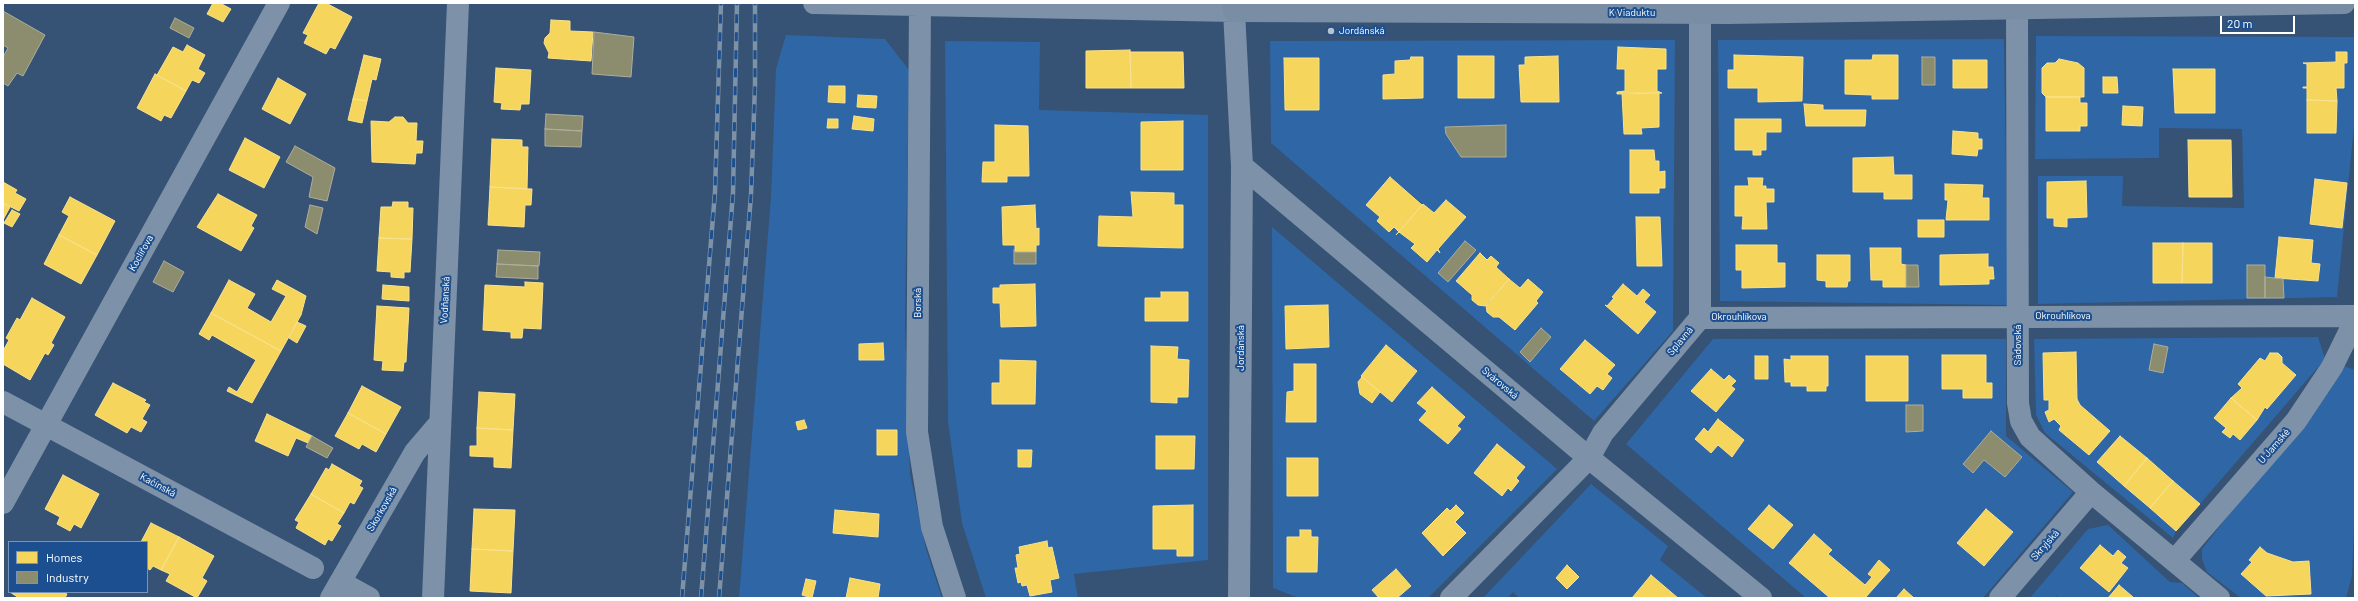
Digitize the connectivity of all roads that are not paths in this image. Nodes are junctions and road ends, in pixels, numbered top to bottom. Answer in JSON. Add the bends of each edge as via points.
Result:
{"nodes":[{"id":1,"x":279,"y":3,"type":"edge"},
{"id":2,"x":458,"y":3,"type":"edge"},
{"id":3,"x":814,"y":3,"type":"edge"},
{"id":4,"x":2344,"y":3,"type":"edge"},
{"id":5,"x":920,"y":5,"type":"edge"},
{"id":6,"x":2017,"y":6,"type":"edge"},
{"id":7,"x":1234,"y":7,"type":"edge"},
{"id":8,"x":1700,"y":8,"type":"edge"},
{"id":9,"x":1242,"y":166,"type":"junction"},
{"id":10,"x":2018,"y":316,"type":"junction"},
{"id":11,"x":2355,"y":316,"type":"edge"},
{"id":12,"x":1700,"y":318,"type":"junction"},
{"id":13,"x":2355,"y":320,"type":"edge"},
{"id":14,"x":3,"y":402,"type":"edge"},
{"id":15,"x":439,"y":424,"type":"junction"},
{"id":16,"x":46,"y":425,"type":"junction"},
{"id":17,"x":1589,"y":458,"type":"junction"},
{"id":18,"x":2091,"y":492,"type":"junction"},
{"id":19,"x":3,"y":503,"type":"edge"},
{"id":20,"x":2175,"y":560,"type":"junction"},
{"id":21,"x":313,"y":568,"type":"dead end"},
{"id":22,"x":336,"y":590,"type":"edge"},
{"id":23,"x":369,"y":598,"type":"edge"},
{"id":24,"x":432,"y":598,"type":"edge"},
{"id":25,"x":955,"y":598,"type":"edge"},
{"id":26,"x":1239,"y":598,"type":"edge"},
{"id":27,"x":1451,"y":598,"type":"edge"},
{"id":28,"x":1761,"y":598,"type":"edge"},
{"id":29,"x":2000,"y":598,"type":"edge"},
{"id":30,"x":2219,"y":598,"type":"edge"}],
"edges":[{"from":1,"to":16,"type":"street","name":"Koclířova"},
{"from":2,"to":15,"type":"street","name":"Vodňanská"},
{"from":3,"to":5,"type":"street","name":"K Viaduktu"},
{"from":4,"to":6,"type":"street","name":"K Viaduktu"},
{"from":5,"to":7,"type":"street","name":"K Viaduktu"},
{"from":5,"to":25,"type":"street","name":"Borská","via":[[917,432],[932,527]]},
{"from":6,"to":8,"type":"street","name":"K Viaduktu"},
{"from":6,"to":10,"type":"street","name":"Sádovská"},
{"from":7,"to":8,"type":"street","name":"K Viaduktu"},
{"from":7,"to":9,"type":"street","name":"Jordánská"},
{"from":8,"to":12,"type":"street","name":"Splavná"},
{"from":9,"to":17,"type":"street","name":"Svárovská"},
{"from":9,"to":26,"type":"street","name":"Jordánská"},
{"from":10,"to":11,"type":"street","name":"Okrouhlíkova"},
{"from":10,"to":12,"type":"street","name":"Okrouhlíkova"},
{"from":10,"to":18,"type":"street","name":"Sádovská","via":[[2018,402],[2021,421],[2030,437]]},
{"from":12,"to":17,"type":"street","name":"Splavná","via":[[1603,433]]},
{"from":13,"to":20,"type":"street","name":"U Jamské","via":[[2332,367],[2296,421]]},
{"from":14,"to":16,"type":"street","name":"Kačínská"},
{"from":15,"to":22,"type":"street","name":"Skorkovská","via":[[414,452]]},
{"from":15,"to":24,"type":"street","name":"Vodňanská"},
{"from":16,"to":19,"type":"street","name":"Koclířova"},
{"from":16,"to":21,"type":"street","name":"Kačínská"},
{"from":17,"to":27,"type":"street","name":"Splavná"},
{"from":17,"to":28,"type":"street","name":"Svárovská"},
{"from":18,"to":20,"type":"street","name":"Sádovská"},
{"from":18,"to":29,"type":"street","name":"Skryjská"},
{"from":20,"to":30,"type":"street","name":"Sádovská"},
{"from":22,"to":23,"type":"street"}]}
